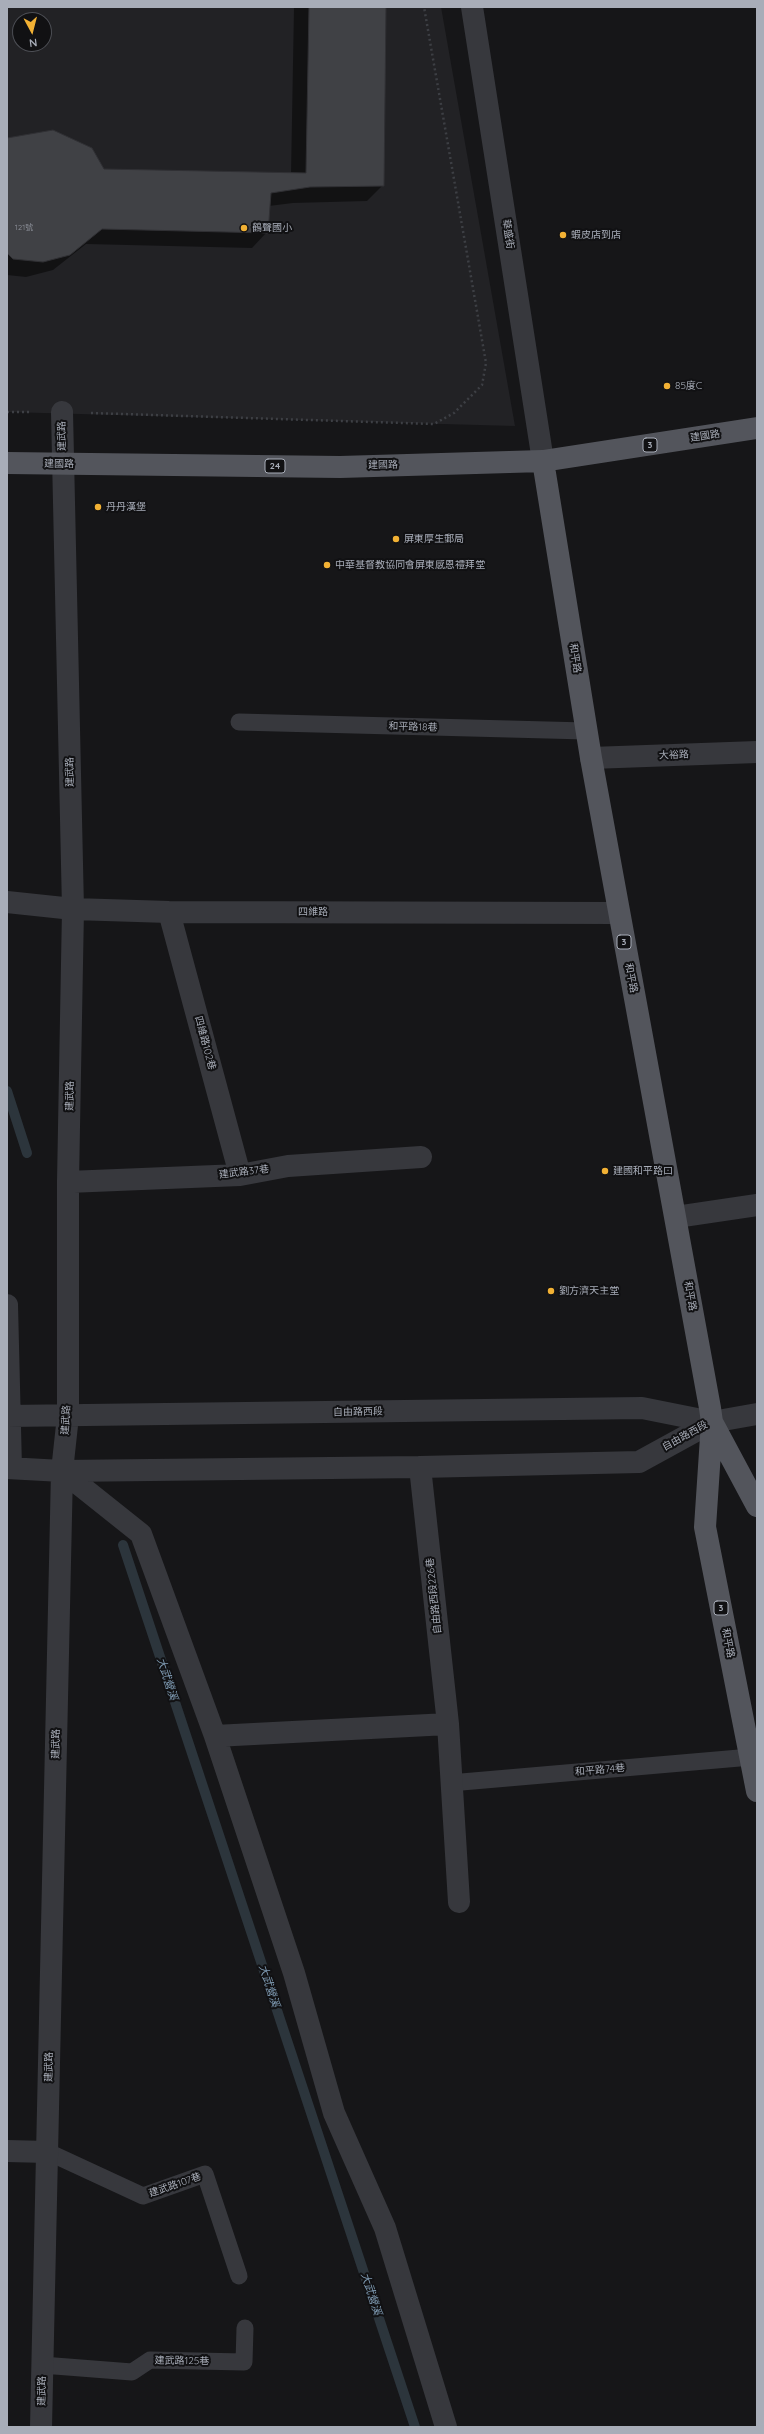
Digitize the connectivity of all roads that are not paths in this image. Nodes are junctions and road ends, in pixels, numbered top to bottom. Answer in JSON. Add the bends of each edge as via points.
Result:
{"nodes":[{"id":1,"x":472,"y":7,"type":"edge"},
{"id":2,"x":62,"y":412,"type":"road end"},
{"id":3,"x":757,"y":428,"type":"edge"},
{"id":4,"x":543,"y":461,"type":"junction"},
{"id":5,"x":7,"y":463,"type":"edge"},
{"id":6,"x":63,"y":464,"type":"junction"},
{"id":7,"x":239,"y":722,"type":"dead end"},
{"id":8,"x":586,"y":732,"type":"junction"},
{"id":9,"x":757,"y":752,"type":"edge"},
{"id":10,"x":590,"y":758,"type":"junction"},
{"id":11,"x":7,"y":902,"type":"edge"},
{"id":12,"x":73,"y":910,"type":"junction"},
{"id":13,"x":169,"y":912,"type":"junction"},
{"id":14,"x":619,"y":913,"type":"junction"},
{"id":15,"x":421,"y":1157,"type":"dead end"},
{"id":16,"x":240,"y":1175,"type":"junction"},
{"id":17,"x":68,"y":1182,"type":"junction"},
{"id":18,"x":757,"y":1205,"type":"edge"},
{"id":19,"x":676,"y":1217,"type":"junction"},
{"id":20,"x":7,"y":1305,"type":"edge"},
{"id":21,"x":757,"y":1414,"type":"edge"},
{"id":22,"x":9,"y":1416,"type":"edge"},
{"id":23,"x":68,"y":1416,"type":"junction"},
{"id":24,"x":712,"y":1422,"type":"junction"},
{"id":25,"x":420,"y":1467,"type":"junction"},
{"id":26,"x":9,"y":1468,"type":"edge"},
{"id":27,"x":62,"y":1471,"type":"junction"},
{"id":28,"x":757,"y":1506,"type":"edge"},
{"id":29,"x":448,"y":1724,"type":"junction"},
{"id":30,"x":215,"y":1736,"type":"junction"},
{"id":31,"x":751,"y":1757,"type":"junction"},
{"id":32,"x":450,"y":1783,"type":"junction"},
{"id":33,"x":757,"y":1791,"type":"edge"},
{"id":34,"x":459,"y":1902,"type":"dead end"},
{"id":35,"x":7,"y":2151,"type":"edge"},
{"id":36,"x":48,"y":2152,"type":"junction"},
{"id":37,"x":239,"y":2276,"type":"dead end"},
{"id":38,"x":245,"y":2328,"type":"dead end"},
{"id":39,"x":42,"y":2365,"type":"junction"},
{"id":40,"x":41,"y":2427,"type":"edge"},
{"id":41,"x":446,"y":2427,"type":"edge"}],
"edges":[{"from":1,"to":4,"type":"street","name":"華盛街"},
{"from":2,"to":6,"type":"street","name":"建武路"},
{"from":3,"to":4,"type":"main road","name":"建國路","number":"3"},
{"from":4,"to":6,"type":"main road","name":"建國路","number":"24","via":[[340,467]]},
{"from":4,"to":8,"type":"main road","name":"和平路","number":"3"},
{"from":5,"to":6,"type":"main road","name":"建國路","number":"24"},
{"from":6,"to":12,"type":"street","name":"建武路"},
{"from":7,"to":8,"type":"lane","name":"和平路18巷"},
{"from":8,"to":10,"type":"main road","name":"和平路","number":"3"},
{"from":9,"to":10,"type":"street","name":"大裕路"},
{"from":10,"to":14,"type":"main road","name":"和平路","number":"3"},
{"from":11,"to":12,"type":"street","name":"四維路"},
{"from":12,"to":13,"type":"street","name":"四維路"},
{"from":12,"to":17,"type":"street","name":"建武路"},
{"from":13,"to":14,"type":"street","name":"四維路"},
{"from":13,"to":16,"type":"street","name":"四維路102巷"},
{"from":14,"to":19,"type":"main road","name":"和平路","number":"3"},
{"from":15,"to":16,"type":"street","name":"建武路37巷","via":[[288,1166]]},
{"from":16,"to":17,"type":"street","name":"建武路37巷"},
{"from":17,"to":23,"type":"street","name":"建武路"},
{"from":18,"to":19,"type":"street"},
{"from":19,"to":24,"type":"main road","name":"和平路","number":"3"},
{"from":20,"to":22,"type":"street"},
{"from":21,"to":24,"type":"street"},
{"from":22,"to":23,"type":"street","name":"自由路西段"},
{"from":22,"to":26,"type":"street"},
{"from":23,"to":24,"type":"street","name":"自由路西段","via":[[642,1408]]},
{"from":23,"to":27,"type":"street","name":"建武路"},
{"from":24,"to":25,"type":"street","name":"自由路西段","via":[[639,1462]]},
{"from":24,"to":28,"type":"main road","name":"和平路","number":"3"},
{"from":24,"to":31,"type":"main road","name":"和平路","number":"3","via":[[705,1527]]},
{"from":25,"to":27,"type":"street","name":"自由路西段"},
{"from":25,"to":29,"type":"street","name":"自由路西段226巷"},
{"from":26,"to":27,"type":"street","name":"自由路西段"},
{"from":27,"to":30,"type":"street","via":[[141,1534]]},
{"from":27,"to":36,"type":"street","name":"建武路"},
{"from":29,"to":30,"type":"street"},
{"from":29,"to":32,"type":"street","name":"自由路西段226巷"},
{"from":30,"to":41,"type":"street","via":[[294,1973],[334,2113],[385,2228]]},
{"from":31,"to":32,"type":"lane","name":"和平路74巷"},
{"from":31,"to":33,"type":"main road","name":"和平路","number":"3"},
{"from":32,"to":34,"type":"street","name":"自由路西段226巷"},
{"from":35,"to":36,"type":"street"},
{"from":36,"to":37,"type":"lane","name":"建武路107巷","via":[[143,2196],[205,2174]]},
{"from":36,"to":39,"type":"street","name":"建武路"},
{"from":38,"to":39,"type":"lane","name":"建武路125巷","via":[[244,2362],[150,2360],[132,2372]]},
{"from":39,"to":40,"type":"street","name":"建武路"}]}
